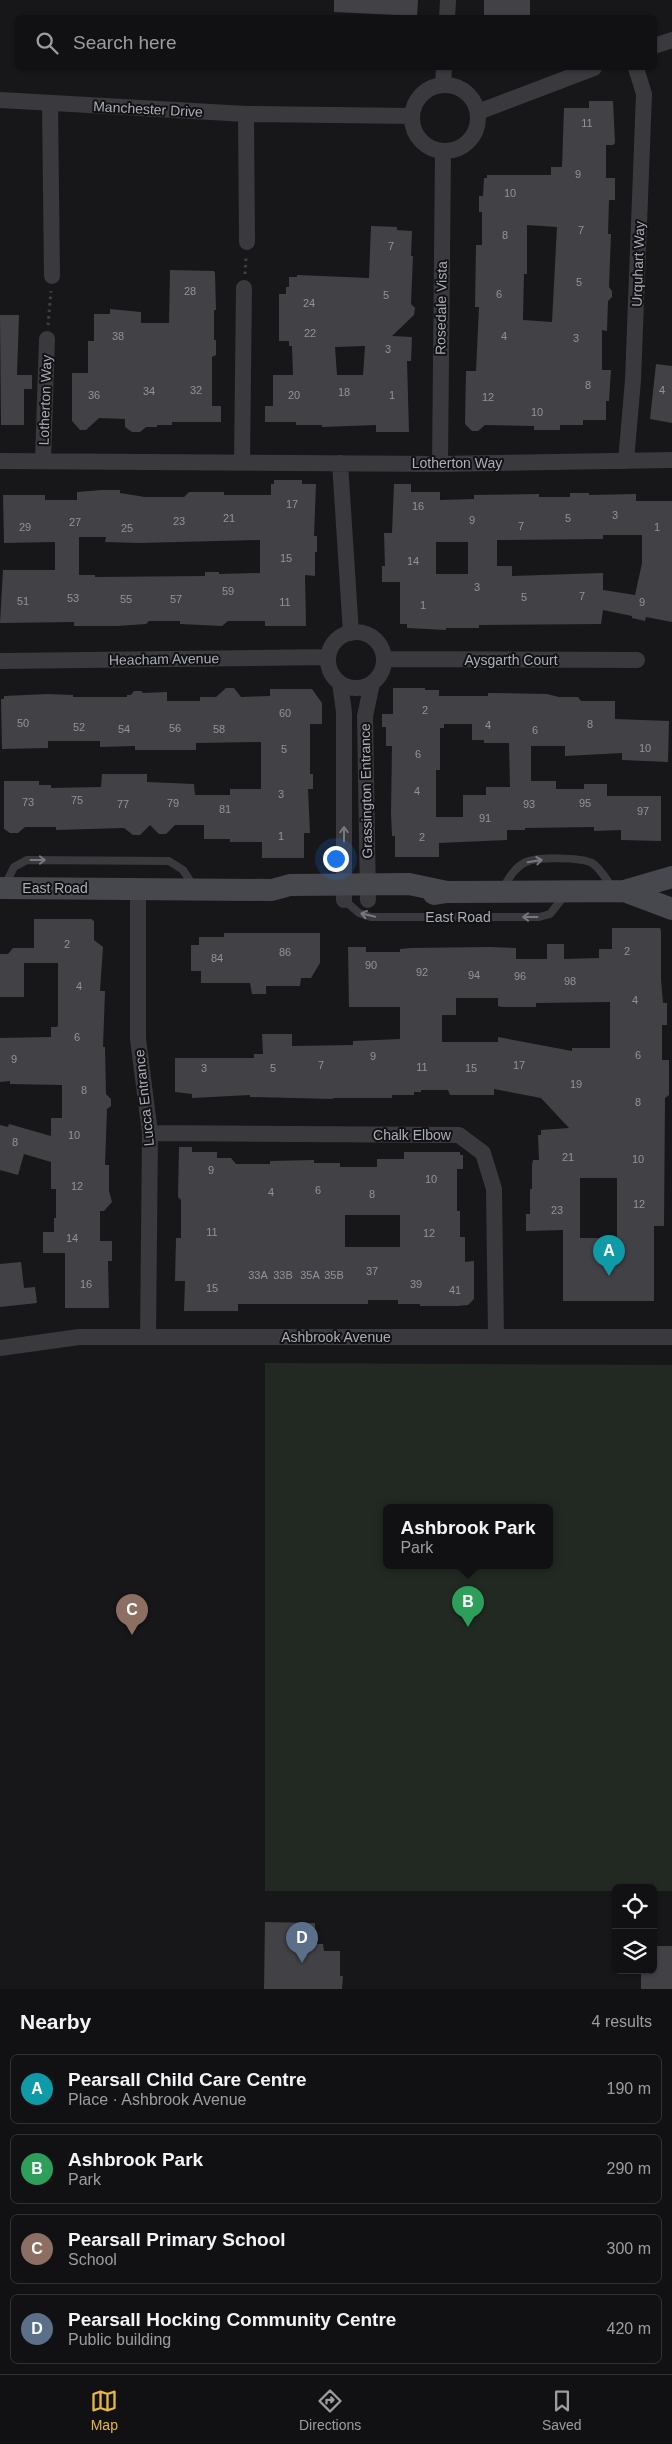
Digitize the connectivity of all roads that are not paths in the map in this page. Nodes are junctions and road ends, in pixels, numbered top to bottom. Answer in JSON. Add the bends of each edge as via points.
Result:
{"nodes":[{"id":1,"x":448,"y":0,"type":"edge"},
{"id":2,"x":447,"y":15,"type":"edge"},
{"id":3,"x":672,"y":40,"type":"edge"},
{"id":4,"x":657,"y":45,"type":"edge"},
{"id":5,"x":444,"y":70,"type":"edge"},
{"id":6,"x":589,"y":70,"type":"edge"},
{"id":7,"x":637,"y":70,"type":"edge"},
{"id":8,"x":443,"y":85,"type":"junction"},
{"id":9,"x":0,"y":100,"type":"edge"},
{"id":10,"x":50,"y":103,"type":"junction"},
{"id":11,"x":478,"y":112,"type":"junction"},
{"id":12,"x":246,"y":114,"type":"junction"},
{"id":13,"x":411,"y":116,"type":"junction"},
{"id":14,"x":443,"y":152,"type":"junction"},
{"id":15,"x":246,"y":242,"type":"road end"},
{"id":16,"x":52,"y":276,"type":"road end"},
{"id":17,"x":244,"y":288,"type":"road end"},
{"id":18,"x":47,"y":339,"type":"road end"},
{"id":19,"x":43,"y":460,"type":"junction"},
{"id":20,"x":672,"y":460,"type":"edge"},
{"id":21,"x":0,"y":461,"type":"edge"},
{"id":22,"x":626,"y":461,"type":"junction"},
{"id":23,"x":242,"y":462,"type":"junction"},
{"id":24,"x":340,"y":463,"type":"junction"},
{"id":25,"x":440,"y":464,"type":"junction"},
{"id":26,"x":351,"y":633,"type":"junction"},
{"id":27,"x":328,"y":657,"type":"junction"},
{"id":28,"x":384,"y":659,"type":"junction"},
{"id":29,"x":0,"y":660,"type":"edge"},
{"id":30,"x":637,"y":660,"type":"dead end"},
{"id":31,"x":340,"y":683,"type":"junction"},
{"id":32,"x":372,"y":683,"type":"junction"},
{"id":33,"x":672,"y":877,"type":"edge"},
{"id":34,"x":138,"y":889,"type":"junction"},
{"id":35,"x":196,"y":889,"type":"junction"},
{"id":36,"x":1,"y":890,"type":"edge"},
{"id":37,"x":567,"y":891,"type":"junction"},
{"id":38,"x":619,"y":891,"type":"junction"},
{"id":39,"x":344,"y":892,"type":"junction"},
{"id":40,"x":368,"y":892,"type":"junction"},
{"id":41,"x":500,"y":892,"type":"junction"},
{"id":42,"x":672,"y":909,"type":"edge"},
{"id":43,"x":150,"y":1133,"type":"junction"},
{"id":44,"x":148,"y":1337,"type":"junction"},
{"id":45,"x":496,"y":1337,"type":"junction"},
{"id":46,"x":672,"y":1337,"type":"edge"},
{"id":47,"x":0,"y":1348,"type":"edge"}],
"edges":[{"from":1,"to":2,"type":"street"},
{"from":3,"to":4,"type":"street"},
{"from":5,"to":8,"type":"street"},
{"from":6,"to":11,"type":"street"},
{"from":7,"to":22,"type":"street","name":"Urquhart Way","via":[[644,94],[633,380]]},
{"from":8,"to":11,"type":"street","via":[[456,86],[466,92]]},
{"from":8,"to":13,"type":"street","via":[[422,94]]},
{"from":9,"to":10,"type":"street","name":"Manchester Drive"},
{"from":10,"to":12,"type":"street","name":"Manchester Drive"},
{"from":10,"to":16,"type":"street"},
{"from":11,"to":14,"type":"street","via":[[478,126],[473,137],[455,151]]},
{"from":12,"to":13,"type":"street","name":"Manchester Drive"},
{"from":12,"to":15,"type":"street"},
{"from":13,"to":14,"type":"street","via":[[412,128],[418,138],[426,146]]},
{"from":14,"to":25,"type":"street","name":"Rosedale Vista"},
{"from":17,"to":23,"type":"street"},
{"from":18,"to":19,"type":"street","name":"Lotherton Way"},
{"from":19,"to":21,"type":"street","name":"Lotherton Way"},
{"from":19,"to":23,"type":"street","name":"Lotherton Way"},
{"from":20,"to":22,"type":"street","name":"Lotherton Way"},
{"from":22,"to":25,"type":"street","name":"Lotherton Way"},
{"from":23,"to":24,"type":"street","name":"Lotherton Way"},
{"from":24,"to":25,"type":"street","name":"Lotherton Way"},
{"from":24,"to":26,"type":"street"},
{"from":26,"to":27,"type":"street","via":[[334,643]]},
{"from":26,"to":28,"type":"street","via":[[369,636],[377,642]]},
{"from":27,"to":29,"type":"street","name":"Heacham Avenue"},
{"from":27,"to":31,"type":"street","via":[[333,676]]},
{"from":28,"to":30,"type":"street","name":"Aysgarth Court"},
{"from":28,"to":32,"type":"street","via":[[380,676]]},
{"from":31,"to":32,"type":"street","via":[[354,688]]},
{"from":39,"to":31,"type":"street","name":"Grassington Entrance","one_way":true,"via":[[344,712]]},
{"from":32,"to":40,"type":"street","name":"Grassington Entrance","via":[[365,716]]},
{"from":33,"to":38,"type":"street","name":"East Road"},
{"from":34,"to":35,"type":"street","name":"East Road"},
{"from":34,"to":36,"type":"street","name":"East Road"},
{"from":34,"to":43,"type":"street","name":"Lucca Entrance","via":[[138,1039]]},
{"from":36,"to":35,"type":"lane","name":"East Road","one_way":true,"via":[[14,867],[26,860],[169,861],[183,870]]},
{"from":35,"to":39,"type":"street","name":"East Road","via":[[272,890],[290,885]]},
{"from":37,"to":38,"type":"street","name":"East Road"},
{"from":37,"to":39,"type":"lane","name":"East Road","one_way":true,"via":[[550,914],[539,917],[371,917],[359,913]]},
{"from":37,"to":41,"type":"street","name":"East Road"},
{"from":41,"to":38,"type":"lane","name":"East Road","one_way":true,"via":[[513,872],[524,862],[536,859],[584,860],[594,864]]},
{"from":38,"to":42,"type":"street","name":"East Road"},
{"from":39,"to":40,"type":"street","name":"East Road"},
{"from":40,"to":41,"type":"street","name":"East Road","via":[[409,884],[447,892]]},
{"from":43,"to":44,"type":"street","name":"Lucca Entrance"},
{"from":43,"to":45,"type":"street","name":"Chalk Elbow","via":[[459,1136],[483,1152],[494,1189]]},
{"from":44,"to":45,"type":"street","name":"Ashbrook Avenue"},
{"from":44,"to":47,"type":"street","name":"Ashbrook Avenue","via":[[79,1337]]},
{"from":45,"to":46,"type":"street","name":"Ashbrook Avenue"}]}
